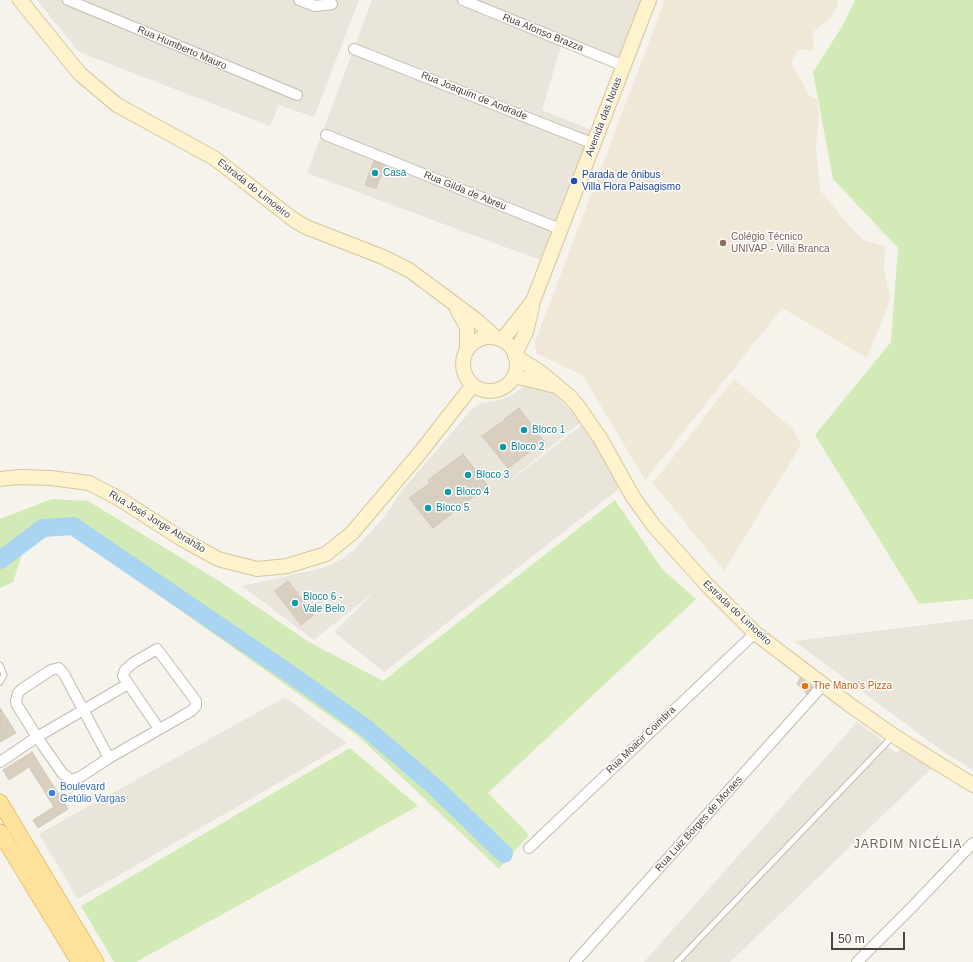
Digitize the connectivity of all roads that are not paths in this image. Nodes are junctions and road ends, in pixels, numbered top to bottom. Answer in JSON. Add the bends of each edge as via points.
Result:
{"nodes":[{"id":1,"x":20,"y":0,"type":"edge"},
{"id":2,"x":68,"y":0,"type":"edge"},
{"id":3,"x":299,"y":0,"type":"edge"},
{"id":4,"x":463,"y":0,"type":"edge"},
{"id":5,"x":649,"y":0,"type":"edge"},
{"id":6,"x":332,"y":4,"type":"dead end"},
{"id":7,"x":354,"y":48,"type":"dead end"},
{"id":8,"x":624,"y":66,"type":"junction"},
{"id":9,"x":297,"y":95,"type":"dead end"},
{"id":10,"x":326,"y":134,"type":"dead end"},
{"id":11,"x":594,"y":144,"type":"junction"},
{"id":12,"x":560,"y":229,"type":"junction"},
{"id":13,"x":533,"y":300,"type":"junction"},
{"id":14,"x":454,"y":305,"type":"junction"},
{"id":15,"x":499,"y":339,"type":"junction"},
{"id":16,"x":467,"y":349,"type":"junction"},
{"id":17,"x":515,"y":355,"type":"junction"},
{"id":18,"x":514,"y":376,"type":"junction"},
{"id":19,"x":473,"y":385,"type":"junction"},
{"id":20,"x":556,"y":386,"type":"junction"},
{"id":21,"x":0,"y":479,"type":"edge"},
{"id":22,"x":755,"y":633,"type":"junction"},
{"id":23,"x":0,"y":665,"type":"edge"},
{"id":24,"x":0,"y":682,"type":"edge"},
{"id":25,"x":128,"y":684,"type":"junction"},
{"id":26,"x":823,"y":685,"type":"junction"},
{"id":27,"x":84,"y":711,"type":"junction"},
{"id":28,"x":159,"y":729,"type":"junction"},
{"id":29,"x":894,"y":736,"type":"junction"},
{"id":30,"x":37,"y":737,"type":"junction"},
{"id":31,"x":109,"y":758,"type":"junction"},
{"id":32,"x":0,"y":762,"type":"edge"},
{"id":33,"x":973,"y":784,"type":"edge"},
{"id":34,"x":0,"y":802,"type":"edge"},
{"id":35,"x":0,"y":832,"type":"edge"},
{"id":36,"x":973,"y":843,"type":"edge"},
{"id":37,"x":529,"y":848,"type":"dead end"},
{"id":38,"x":79,"y":962,"type":"edge"},
{"id":39,"x":96,"y":962,"type":"edge"},
{"id":40,"x":576,"y":962,"type":"edge"},
{"id":41,"x":677,"y":962,"type":"edge"},
{"id":42,"x":857,"y":962,"type":"edge"}],
"edges":[{"from":1,"to":14,"type":"main road","name":"Estrada do Limoeiro","via":[[80,74],[117,105],[220,162],[294,220],[395,263],[420,278]]},
{"from":2,"to":9,"type":"street","name":"Rua Humberto Mauro"},
{"from":3,"to":6,"type":"street","via":[[315,6]]},
{"from":4,"to":8,"type":"street","name":"Rua Afonso Brazza"},
{"from":5,"to":8,"type":"main road","name":"Avenida das Notas"},
{"from":7,"to":11,"type":"street","name":"Rua Joaquim de Andrade"},
{"from":8,"to":11,"type":"main road","name":"Avenida das Notas"},
{"from":10,"to":12,"type":"street","name":"Rua Gilda de Abreu"},
{"from":11,"to":12,"type":"main road","name":"Avenida das Notas"},
{"from":12,"to":13,"type":"main road","name":"Avenida das Notas"},
{"from":13,"to":15,"type":"main road","name":"Avenida das Notas"},
{"from":13,"to":17,"type":"main road","name":"Avenida das Notas","via":[[530,319]]},
{"from":14,"to":15,"type":"main road","name":"Estrada do Limoeiro"},
{"from":14,"to":16,"type":"main road","name":"Estrada do Limoeiro","via":[[467,327]]},
{"from":15,"to":16,"type":"main road","via":[[479,339]]},
{"from":15,"to":17,"type":"main road","via":[[510,346]]},
{"from":16,"to":19,"type":"main road","via":[[463,368]]},
{"from":17,"to":18,"type":"main road","name":"Avenida das Notas"},
{"from":17,"to":20,"type":"main road","name":"Estrada do Limoeiro"},
{"from":18,"to":19,"type":"main road","via":[[496,390],[480,389]]},
{"from":18,"to":20,"type":"main road","name":"Estrada do Limoeiro"},
{"from":19,"to":21,"type":"main road","name":"Rua José Jorge Abrahão","via":[[352,533],[326,554],[287,566],[257,569],[218,559],[89,483],[51,478]]},
{"from":20,"to":22,"type":"main road","name":"Estrada do Limoeiro","via":[[570,396],[591,423],[630,491],[654,526]]},
{"from":22,"to":26,"type":"main road","name":"Estrada do Limoeiro"},
{"from":22,"to":37,"type":"street","name":"Rua Moacir Coimbra"},
{"from":23,"to":24,"type":"lane","via":[[4,675]]},
{"from":25,"to":27,"type":"street"},
{"from":25,"to":28,"type":"street"},
{"from":25,"to":28,"type":"street","via":[[123,676],[125,670],[157,649],[196,701],[196,706],[191,711]]},
{"from":26,"to":29,"type":"main road","name":"Estrada do Limoeiro"},
{"from":26,"to":40,"type":"street","name":"Rua Luiz Borges de Moraes"},
{"from":27,"to":30,"type":"street"},
{"from":27,"to":30,"type":"street","via":[[64,674],[59,668],[51,670],[22,689],[16,701]]},
{"from":27,"to":31,"type":"street"},
{"from":28,"to":31,"type":"street"},
{"from":29,"to":33,"type":"main road","name":"Estrada do Limoeiro"},
{"from":29,"to":41,"type":"lane"},
{"from":30,"to":31,"type":"street","via":[[62,774],[71,780]]},
{"from":30,"to":32,"type":"street"},
{"from":34,"to":39,"type":"main road"},
{"from":35,"to":38,"type":"main road"},
{"from":36,"to":42,"type":"street"}]}
